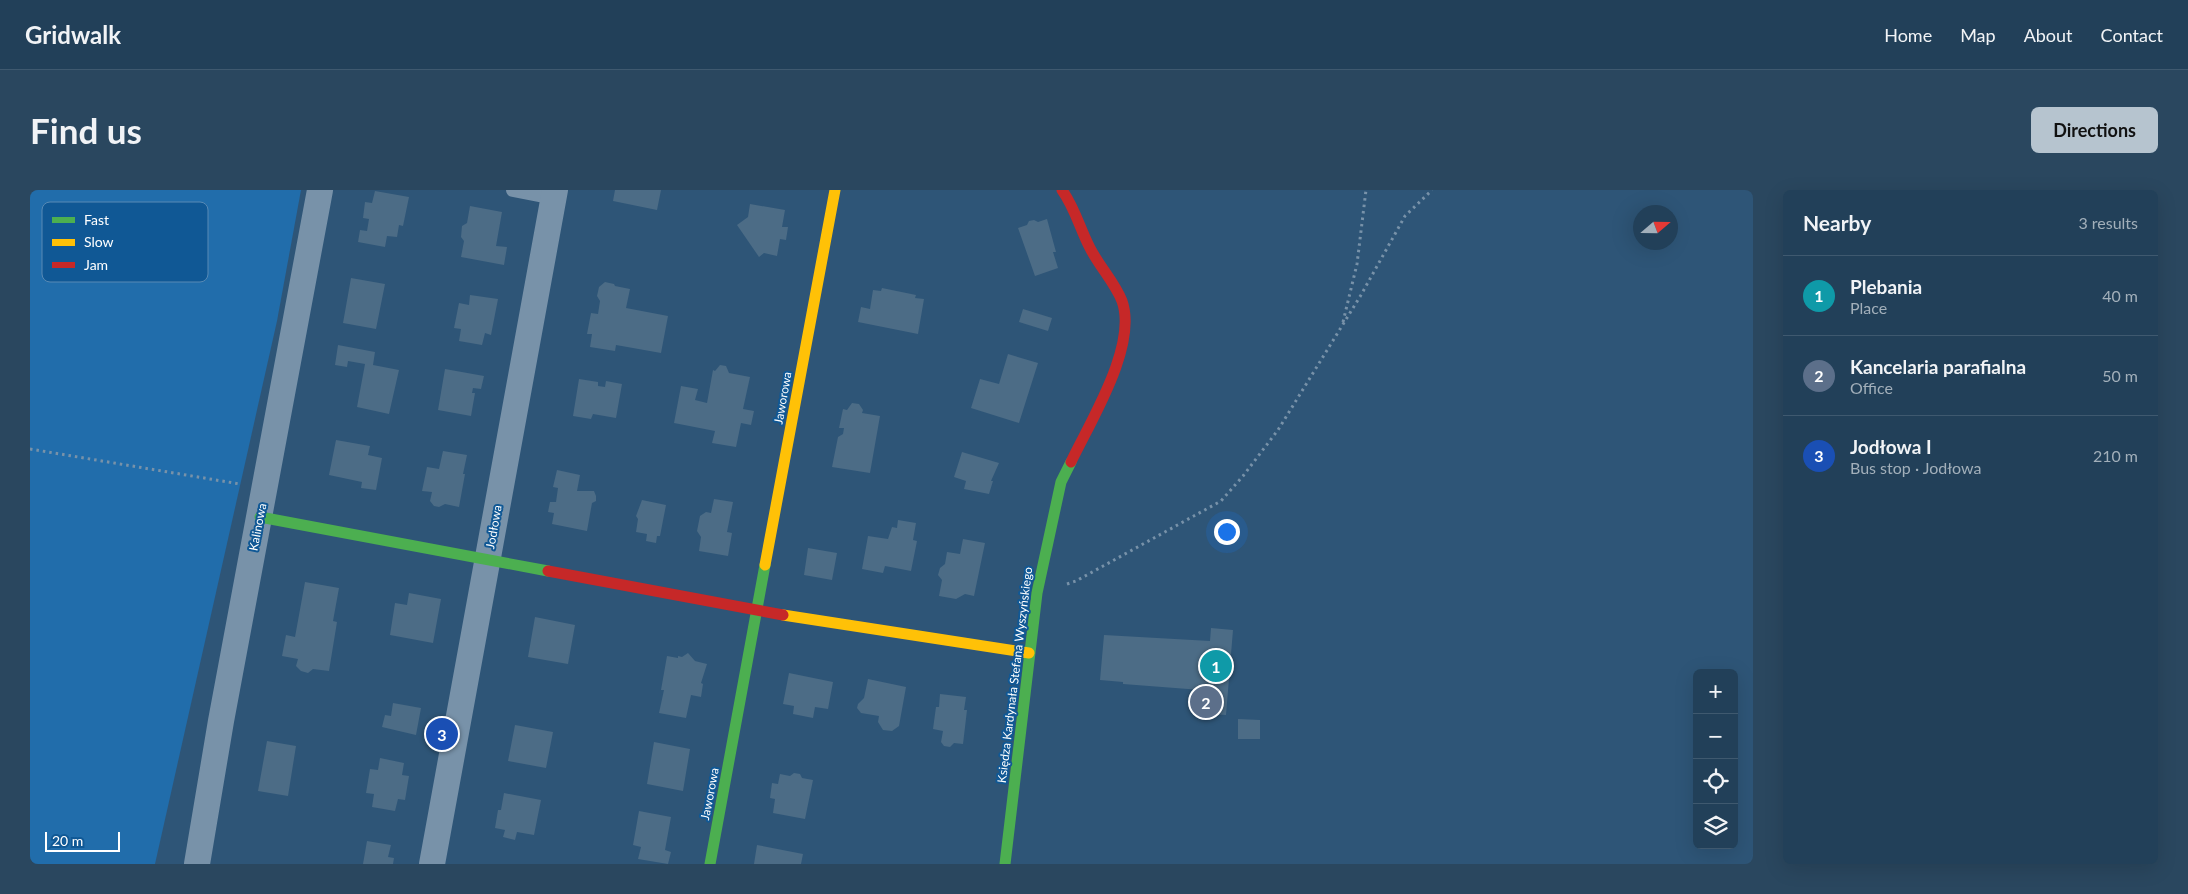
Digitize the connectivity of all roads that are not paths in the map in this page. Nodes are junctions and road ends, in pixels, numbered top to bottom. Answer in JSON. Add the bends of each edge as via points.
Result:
{"nodes":[{"id":1,"x":320,"y":190,"type":"edge"},
{"id":2,"x":513,"y":190,"type":"edge"},
{"id":3,"x":835,"y":190,"type":"edge"},
{"id":4,"x":1062,"y":190,"type":"edge"},
{"id":5,"x":554,"y":194,"type":"edge"},
{"id":6,"x":260,"y":518,"type":"junction"},
{"id":7,"x":488,"y":560,"type":"junction"},
{"id":8,"x":758,"y":611,"type":"junction"},
{"id":9,"x":1029,"y":653,"type":"junction"},
{"id":10,"x":197,"y":864,"type":"edge"},
{"id":11,"x":432,"y":864,"type":"edge"},
{"id":12,"x":710,"y":864,"type":"edge"},
{"id":13,"x":1005,"y":864,"type":"edge"}],
"edges":[{"from":1,"to":6,"type":"street","name":"Kalinowa"},
{"from":2,"to":5,"type":"lane"},
{"from":3,"to":8,"type":"street","name":"Jaworowa"},
{"from":4,"to":9,"type":"street","name":"Księdza Kardynała Stefana Wyszyńskiego","via":[[1071,202],[1090,248],[1122,302],[1125,333],[1121,356],[1109,384],[1061,482],[1037,593]]},
{"from":5,"to":7,"type":"street","name":"Jodłowa"},
{"from":6,"to":7,"type":"street"},
{"from":6,"to":10,"type":"street","name":"Kalinowa"},
{"from":7,"to":8,"type":"street"},
{"from":7,"to":11,"type":"street","name":"Jodłowa"},
{"from":8,"to":9,"type":"street"},
{"from":8,"to":12,"type":"street","name":"Jaworowa"},
{"from":9,"to":13,"type":"street","name":"Księdza Kardynała Stefana Wyszyńskiego"}]}
